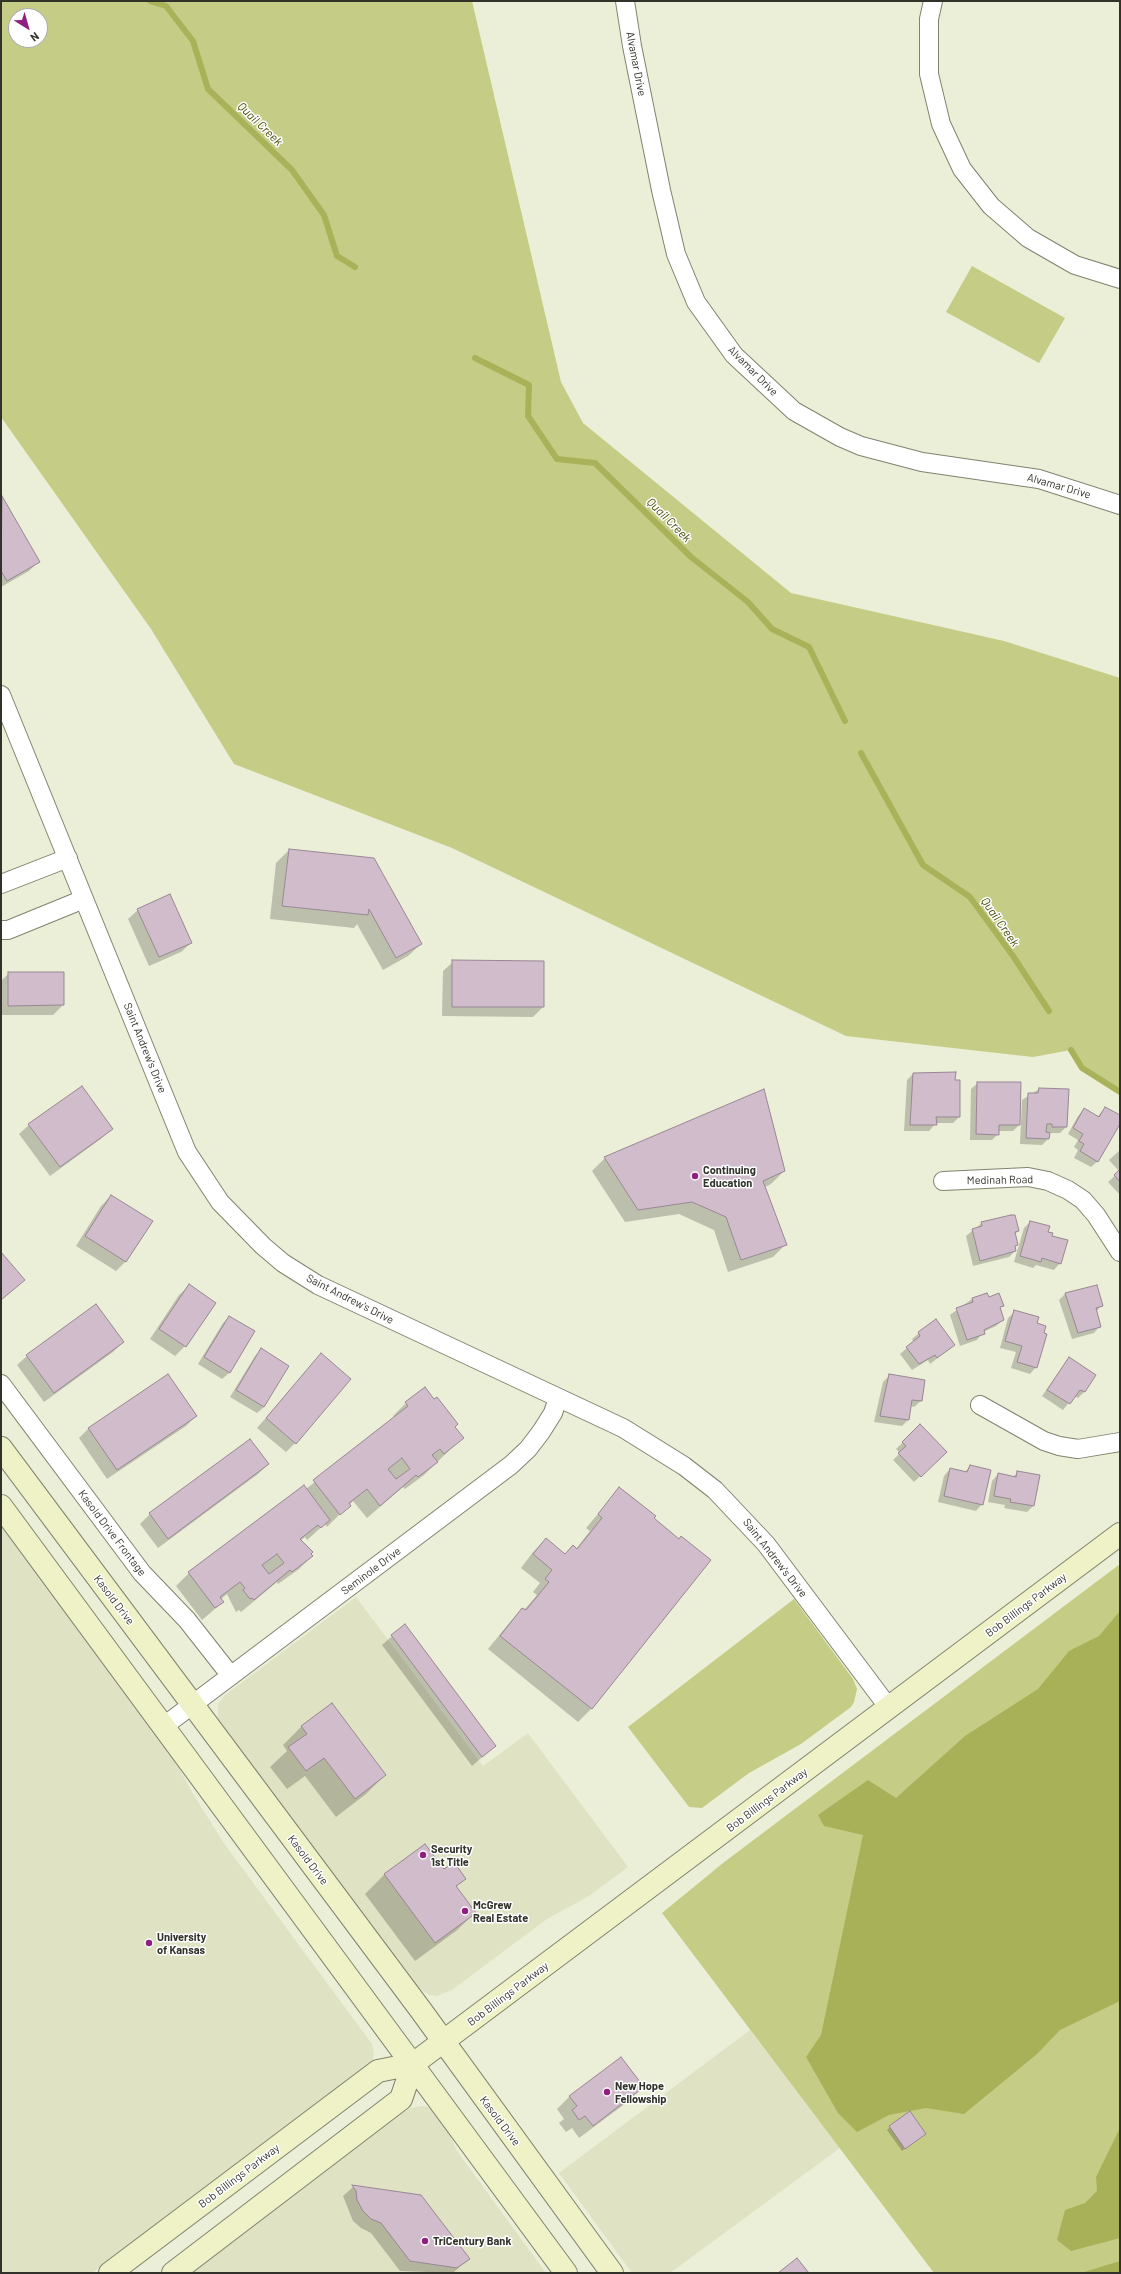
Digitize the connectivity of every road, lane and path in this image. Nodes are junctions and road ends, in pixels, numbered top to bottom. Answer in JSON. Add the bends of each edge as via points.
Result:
{"nodes":[{"id":1,"x":625,"y":1,"type":"edge"},
{"id":2,"x":933,"y":1,"type":"edge"},
{"id":3,"x":1120,"y":279,"type":"edge"},
{"id":4,"x":1120,"y":505,"type":"edge"},
{"id":5,"x":1,"y":695,"type":"edge"},
{"id":6,"x":68,"y":858,"type":"junction"},
{"id":7,"x":1,"y":884,"type":"edge"},
{"id":8,"x":84,"y":899,"type":"junction"},
{"id":9,"x":1,"y":930,"type":"edge"},
{"id":10,"x":943,"y":1181,"type":"dead end"},
{"id":11,"x":1120,"y":1252,"type":"edge"},
{"id":12,"x":1,"y":1384,"type":"edge"},
{"id":13,"x":558,"y":1398,"type":"junction"},
{"id":14,"x":980,"y":1405,"type":"dead end"},
{"id":15,"x":1120,"y":1442,"type":"edge"},
{"id":16,"x":1,"y":1448,"type":"edge"},
{"id":17,"x":1,"y":1506,"type":"edge"},
{"id":18,"x":1120,"y":1534,"type":"edge"},
{"id":19,"x":231,"y":1676,"type":"junction"},
{"id":20,"x":192,"y":1705,"type":"junction"},
{"id":21,"x":889,"y":1708,"type":"junction"},
{"id":22,"x":164,"y":1726,"type":"junction"},
{"id":23,"x":443,"y":2042,"type":"junction"},
{"id":24,"x":413,"y":2064,"type":"junction"},
{"id":25,"x":110,"y":2273,"type":"edge"},
{"id":26,"x":173,"y":2273,"type":"edge"},
{"id":27,"x":566,"y":2273,"type":"edge"},
{"id":28,"x":612,"y":2273,"type":"edge"}],
"edges":[{"from":1,"to":4,"type":"street","name":"Alvamar Drive","via":[[633,54],[676,254],[696,302],[734,355],[794,411],[861,446],[922,462],[1039,479]]},
{"from":2,"to":3,"type":"street","via":[[929,19],[929,74],[941,124],[962,169],[991,206],[1028,238],[1075,265]]},
{"from":5,"to":6,"type":"street","name":"Saint Andrew's Drive"},
{"from":6,"to":7,"type":"street"},
{"from":6,"to":8,"type":"street","name":"Saint Andrew's Drive"},
{"from":8,"to":9,"type":"street","via":[[8,930]]},
{"from":8,"to":13,"type":"street","name":"Saint Andrew's Drive","via":[[187,1152],[204,1180],[238,1223],[283,1263],[318,1285]]},
{"from":10,"to":11,"type":"street","name":"Medinah Road","via":[[1028,1177],[1048,1181],[1083,1200]]},
{"from":12,"to":19,"type":"street","name":"Kasold Drive Frontage","via":[[142,1574],[187,1620]]},
{"from":13,"to":19,"type":"street","name":"Seminole Drive","via":[[553,1413],[541,1432],[511,1465]]},
{"from":13,"to":21,"type":"street","name":"Saint Andrew's Drive","via":[[653,1445],[715,1490],[766,1544]]},
{"from":14,"to":15,"type":"street","via":[[1044,1441],[1059,1446],[1078,1449]]},
{"from":16,"to":20,"type":"main road","name":"Kasold Drive"},
{"from":17,"to":22,"type":"main road"},
{"from":18,"to":21,"type":"main road","name":"Bob Billings Parkway"},
{"from":19,"to":20,"type":"street","name":"Seminole Drive"},
{"from":20,"to":22,"type":"street","name":"Seminole Drive"},
{"from":20,"to":23,"type":"main road","name":"Kasold Drive"},
{"from":21,"to":23,"type":"main road","name":"Bob Billings Parkway"},
{"from":22,"to":24,"type":"main road"},
{"from":23,"to":24,"type":"main road","name":"Bob Billings Parkway"},
{"from":23,"to":28,"type":"main road","name":"Kasold Drive"},
{"from":24,"to":25,"type":"main road","name":"Bob Billings Parkway","via":[[378,2071]]},
{"from":24,"to":26,"type":"main road","via":[[401,2099]]},
{"from":24,"to":27,"type":"main road"}]}
